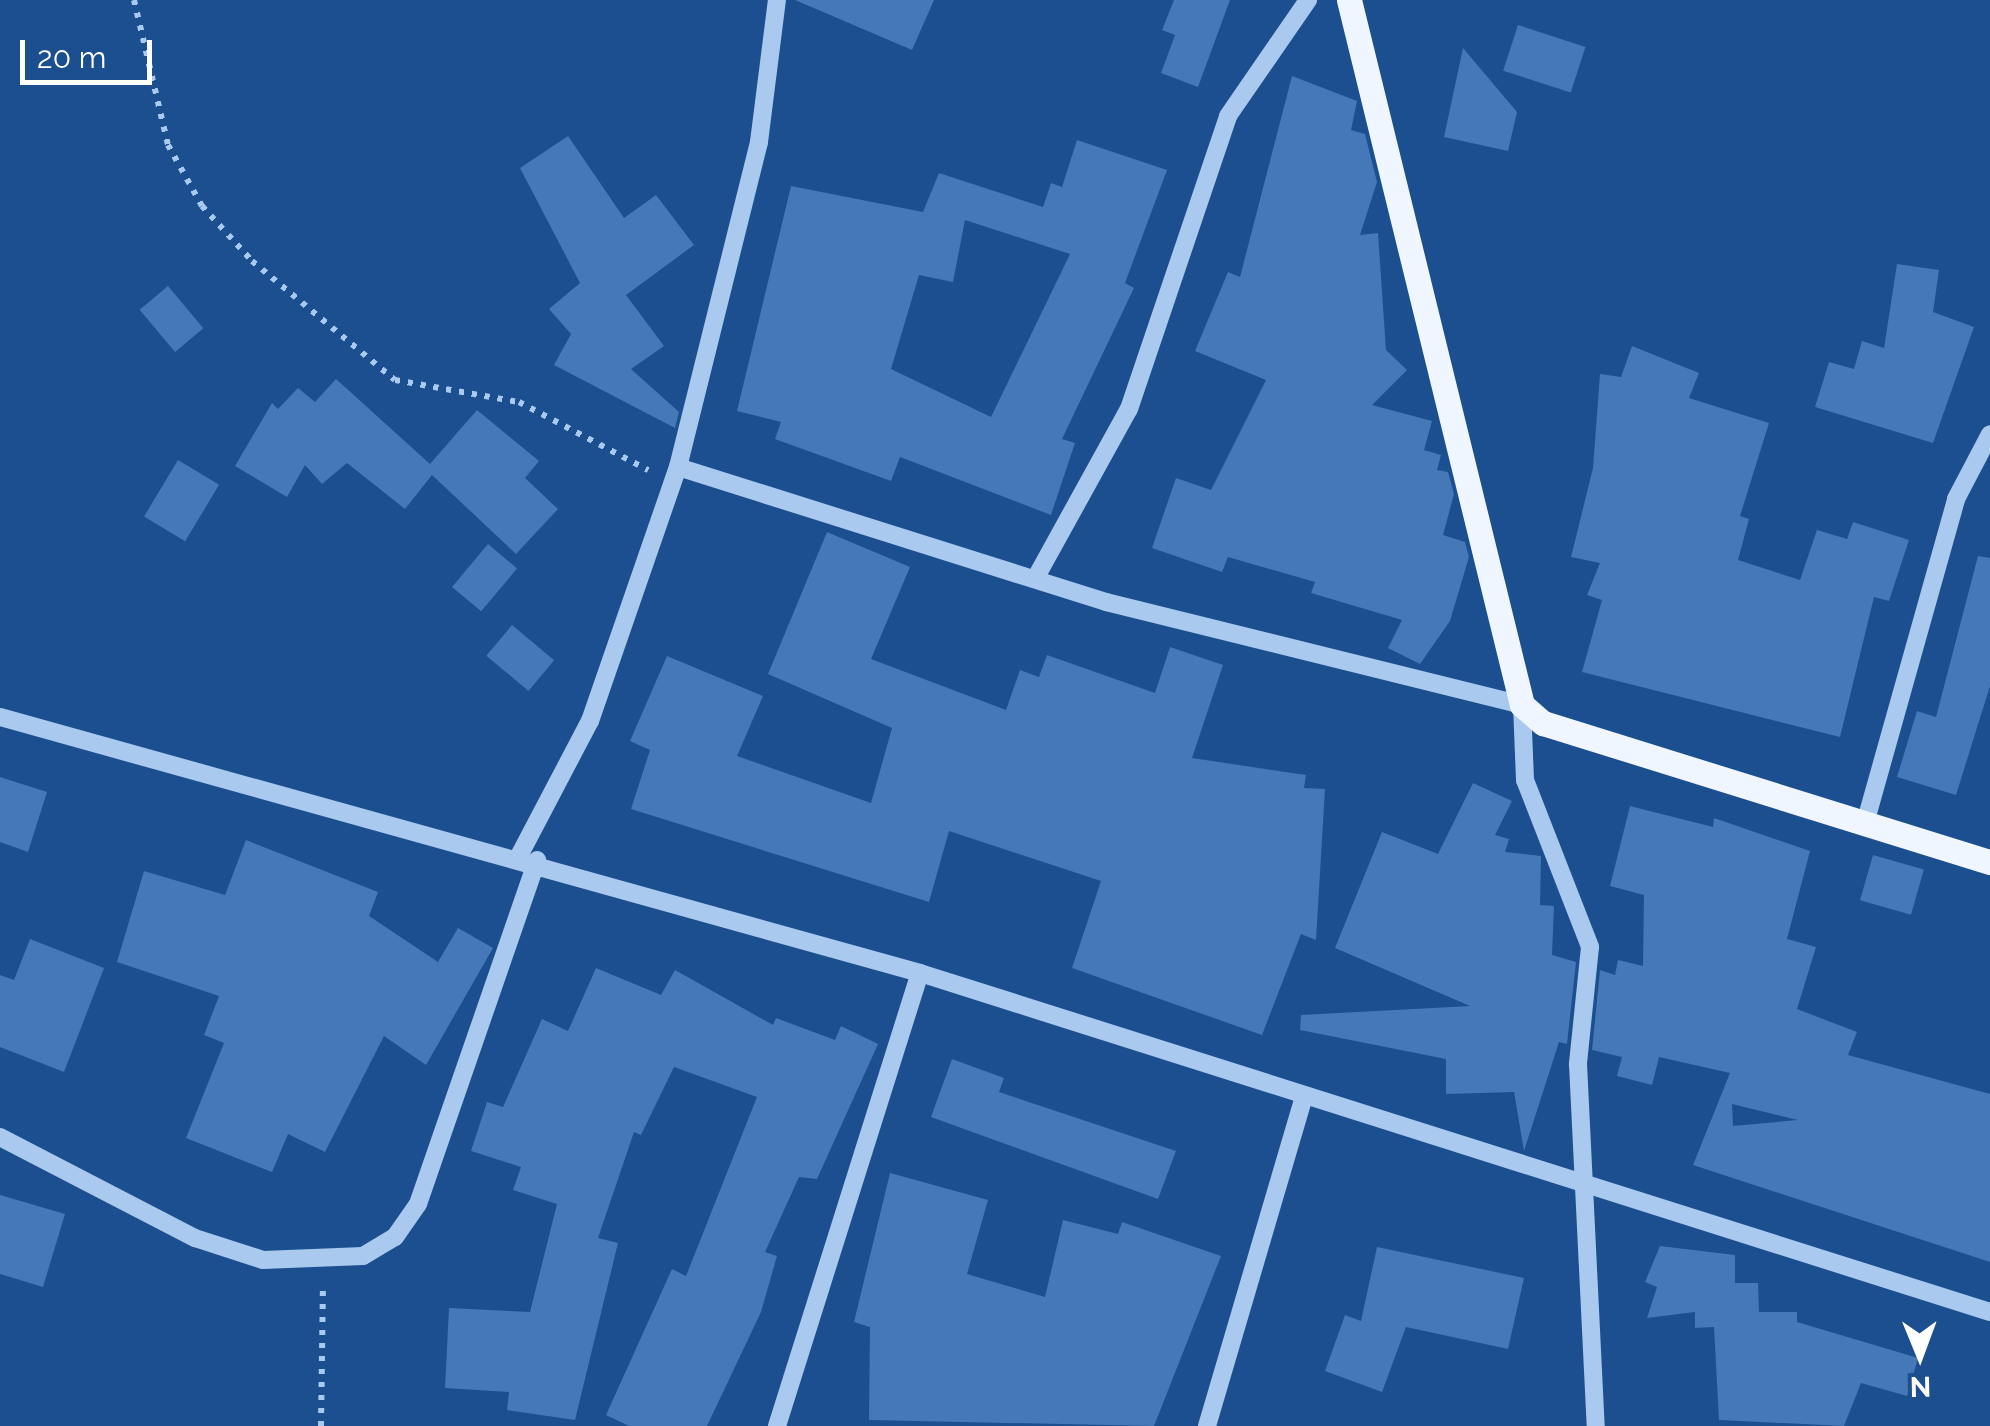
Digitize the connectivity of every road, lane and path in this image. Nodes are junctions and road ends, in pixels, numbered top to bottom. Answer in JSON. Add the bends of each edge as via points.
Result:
{"nodes":[{"id":1,"x":134,"y":0,"type":"edge"},
{"id":2,"x":778,"y":0,"type":"edge"},
{"id":3,"x":1308,"y":0,"type":"edge"},
{"id":4,"x":1349,"y":0,"type":"edge"},
{"id":5,"x":1990,"y":434,"type":"edge"},
{"id":6,"x":675,"y":476,"type":"junction"},
{"id":7,"x":1034,"y":579,"type":"junction"},
{"id":8,"x":1522,"y":705,"type":"junction"},
{"id":9,"x":0,"y":717,"type":"edge"},
{"id":10,"x":1866,"y":820,"type":"junction"},
{"id":11,"x":528,"y":858,"type":"junction"},
{"id":12,"x":1990,"y":862,"type":"edge"},
{"id":13,"x":920,"y":973,"type":"junction"},
{"id":14,"x":1304,"y":1096,"type":"junction"},
{"id":15,"x":0,"y":1137,"type":"edge"},
{"id":16,"x":1588,"y":1192,"type":"junction"},
{"id":17,"x":323,"y":1260,"type":"junction"},
{"id":18,"x":1990,"y":1312,"type":"edge"},
{"id":19,"x":321,"y":1426,"type":"edge"},
{"id":20,"x":777,"y":1426,"type":"edge"},
{"id":21,"x":1206,"y":1426,"type":"edge"},
{"id":22,"x":1596,"y":1426,"type":"edge"}],
"edges":[{"from":1,"to":6,"type":"path","via":[[168,144],[202,206],[252,261],[395,380],[519,402]]},
{"from":2,"to":6,"type":"street","via":[[759,142]]},
{"from":3,"to":7,"type":"street","via":[[1228,116],[1129,409]]},
{"from":4,"to":8,"type":"main road"},
{"from":5,"to":10,"type":"street","via":[[1956,499]]},
{"from":6,"to":7,"type":"street"},
{"from":6,"to":11,"type":"street","via":[[590,721]]},
{"from":7,"to":8,"type":"street"},
{"from":8,"to":10,"type":"main road","via":[[1543,722]]},
{"from":8,"to":16,"type":"street","via":[[1524,780],[1590,947],[1578,1064]]},
{"from":9,"to":11,"type":"street"},
{"from":10,"to":12,"type":"main road"},
{"from":11,"to":13,"type":"street"},
{"from":11,"to":17,"type":"street","via":[[418,1204],[394,1237],[363,1256]]},
{"from":13,"to":14,"type":"street"},
{"from":13,"to":20,"type":"street"},
{"from":14,"to":16,"type":"street"},
{"from":14,"to":21,"type":"street"},
{"from":15,"to":17,"type":"street","via":[[196,1238],[264,1260]]},
{"from":16,"to":18,"type":"street"},
{"from":16,"to":22,"type":"street"},
{"from":17,"to":19,"type":"path"}]}
